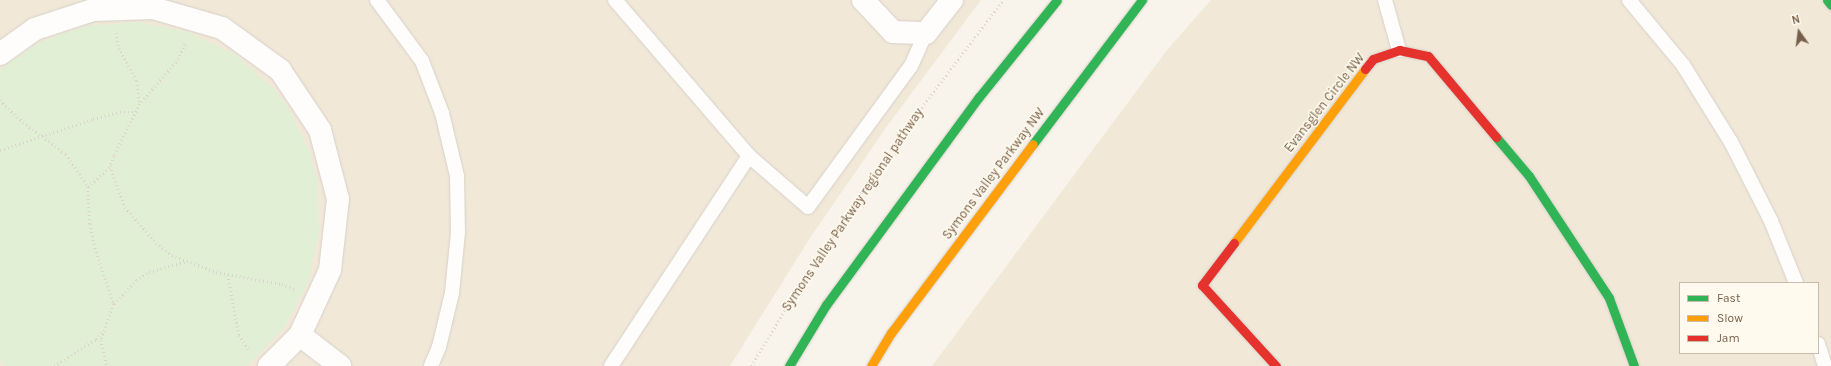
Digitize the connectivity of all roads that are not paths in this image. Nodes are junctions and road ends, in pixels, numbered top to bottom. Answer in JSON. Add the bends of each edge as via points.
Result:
{"nodes":[{"id":1,"x":376,"y":0,"type":"edge"},
{"id":2,"x":615,"y":0,"type":"edge"},
{"id":3,"x":863,"y":0,"type":"edge"},
{"id":4,"x":952,"y":0,"type":"edge"},
{"id":5,"x":1057,"y":0,"type":"edge"},
{"id":6,"x":1142,"y":0,"type":"edge"},
{"id":7,"x":1384,"y":0,"type":"edge"},
{"id":8,"x":1629,"y":0,"type":"edge"},
{"id":9,"x":1827,"y":0,"type":"edge"},
{"id":10,"x":154,"y":4,"type":"edge"},
{"id":11,"x":1831,"y":5,"type":"edge"},
{"id":12,"x":926,"y":33,"type":"junction"},
{"id":13,"x":1399,"y":50,"type":"junction"},
{"id":14,"x":0,"y":54,"type":"edge"},
{"id":15,"x":749,"y":156,"type":"junction"},
{"id":16,"x":1796,"y":282,"type":"edge"},
{"id":17,"x":300,"y":334,"type":"junction"},
{"id":18,"x":1819,"y":347,"type":"edge"},
{"id":19,"x":261,"y":361,"type":"edge"},
{"id":20,"x":340,"y":366,"type":"edge"},
{"id":21,"x":431,"y":366,"type":"edge"},
{"id":22,"x":611,"y":366,"type":"edge"},
{"id":23,"x":789,"y":366,"type":"edge"},
{"id":24,"x":871,"y":366,"type":"edge"},
{"id":25,"x":1276,"y":366,"type":"edge"},
{"id":26,"x":1634,"y":366,"type":"edge"},
{"id":27,"x":1825,"y":366,"type":"edge"}],
"edges":[{"from":1,"to":21,"type":"lane","via":[[422,61],[442,113],[457,176],[458,232],[452,293],[440,347]]},
{"from":2,"to":15,"type":"lane"},
{"from":3,"to":12,"type":"street","via":[[892,32]]},
{"from":4,"to":12,"type":"street"},
{"from":5,"to":23,"type":"main road","via":[[979,97],[830,299]]},
{"from":6,"to":24,"type":"main road","name":"Symons Valley Parkway NW","via":[[891,332]]},
{"from":7,"to":13,"type":"lane"},
{"from":8,"to":16,"type":"lane","via":[[1683,64],[1732,142],[1771,221]]},
{"from":9,"to":11,"type":"main road"},
{"from":10,"to":14,"type":"street","via":[[93,10],[35,29]]},
{"from":10,"to":17,"type":"street","via":[[222,28],[274,65],[280,70],[320,130],[338,199],[330,270]]},
{"from":12,"to":15,"type":"lane","via":[[911,66],[808,207]]},
{"from":13,"to":25,"type":"main road","name":"Evansglen Circle NW","via":[[1372,59],[1202,285]]},
{"from":13,"to":26,"type":"main road","via":[[1428,56],[1529,176],[1609,298]]},
{"from":15,"to":22,"type":"lane"},
{"from":17,"to":19,"type":"street"},
{"from":17,"to":20,"type":"street"},
{"from":18,"to":27,"type":"lane"}]}
